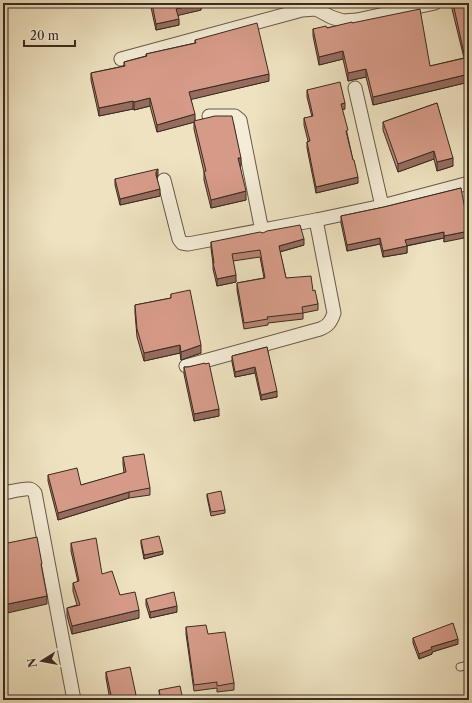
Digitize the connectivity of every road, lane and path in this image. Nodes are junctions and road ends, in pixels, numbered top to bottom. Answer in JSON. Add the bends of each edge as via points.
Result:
{"nodes":[{"id":1,"x":435,"y":3,"type":"edge"},
{"id":2,"x":121,"y":58,"type":"dead end"},
{"id":3,"x":355,"y":88,"type":"dead end"},
{"id":4,"x":209,"y":116,"type":"edge"},
{"id":5,"x":164,"y":180,"type":"dead end"},
{"id":6,"x":469,"y":182,"type":"edge"},
{"id":7,"x":382,"y":206,"type":"junction"},
{"id":8,"x":316,"y":220,"type":"junction"},
{"id":9,"x":262,"y":231,"type":"junction"},
{"id":10,"x":186,"y":366,"type":"edge"},
{"id":11,"x":3,"y":493,"type":"edge"},
{"id":12,"x":469,"y":665,"type":"edge"},
{"id":13,"x":460,"y":667,"type":"dead end"},
{"id":14,"x":74,"y":700,"type":"edge"}],
"edges":[{"from":1,"to":2,"type":"street","via":[[343,21],[316,9],[302,10]]},
{"from":3,"to":7,"type":"street"},
{"from":4,"to":9,"type":"street","via":[[235,116],[240,120]]},
{"from":5,"to":9,"type":"street","via":[[182,243]]},
{"from":6,"to":7,"type":"street"},
{"from":7,"to":8,"type":"street"},
{"from":8,"to":9,"type":"street"},
{"from":8,"to":10,"type":"street","via":[[334,313],[329,324],[320,329]]},
{"from":11,"to":14,"type":"street","via":[[26,489],[35,493]]},
{"from":12,"to":13,"type":"lane"}]}
